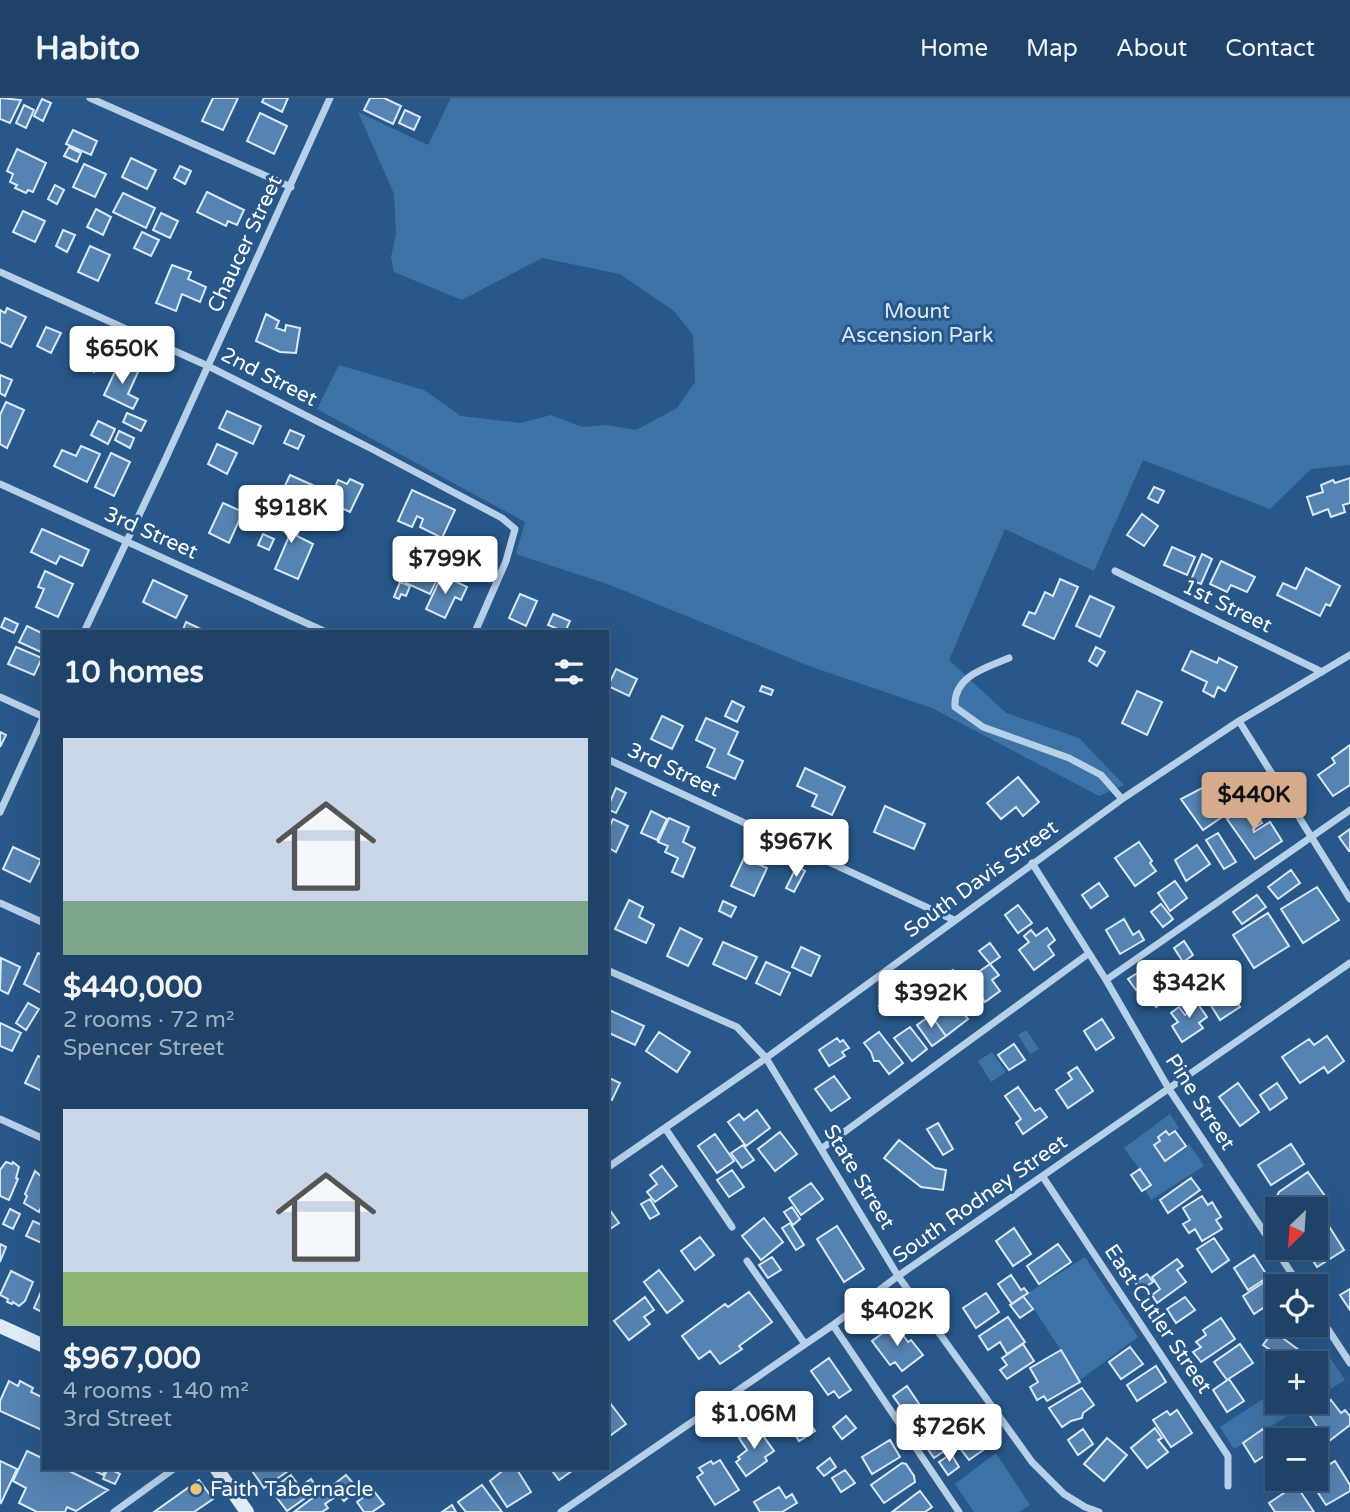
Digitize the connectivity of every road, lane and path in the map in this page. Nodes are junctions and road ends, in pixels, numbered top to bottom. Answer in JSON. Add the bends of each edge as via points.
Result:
{"nodes":[{"id":1,"x":90,"y":98,"type":"edge"},
{"id":2,"x":330,"y":98,"type":"edge"},
{"id":3,"x":291,"y":187,"type":"junction"},
{"id":4,"x":0,"y":272,"type":"edge"},
{"id":5,"x":208,"y":366,"type":"junction"},
{"id":6,"x":0,"y":484,"type":"edge"},
{"id":7,"x":127,"y":541,"type":"junction"},
{"id":8,"x":1115,"y":571,"type":"dead end"},
{"id":9,"x":85,"y":630,"type":"edge"},
{"id":10,"x":322,"y":630,"type":"edge"},
{"id":11,"x":476,"y":630,"type":"edge"},
{"id":12,"x":1350,"y":655,"type":"edge"},
{"id":13,"x":1009,"y":658,"type":"dead end"},
{"id":14,"x":1322,"y":672,"type":"junction"},
{"id":15,"x":0,"y":697,"type":"edge"},
{"id":16,"x":42,"y":715,"type":"edge"},
{"id":17,"x":42,"y":720,"type":"edge"},
{"id":18,"x":1239,"y":721,"type":"junction"},
{"id":19,"x":609,"y":760,"type":"edge"},
{"id":20,"x":1122,"y":799,"type":"junction"},
{"id":21,"x":1350,"y":810,"type":"edge"},
{"id":22,"x":0,"y":812,"type":"edge"},
{"id":23,"x":1310,"y":838,"type":"junction"},
{"id":24,"x":1032,"y":863,"type":"junction"},
{"id":25,"x":1350,"y":899,"type":"edge"},
{"id":26,"x":0,"y":903,"type":"edge"},
{"id":27,"x":954,"y":920,"type":"junction"},
{"id":28,"x":42,"y":922,"type":"edge"},
{"id":29,"x":1088,"y":954,"type":"junction"},
{"id":30,"x":1350,"y":963,"type":"edge"},
{"id":31,"x":609,"y":971,"type":"edge"},
{"id":32,"x":1106,"y":980,"type":"junction"},
{"id":33,"x":766,"y":1058,"type":"junction"},
{"id":34,"x":1169,"y":1089,"type":"junction"},
{"id":35,"x":0,"y":1119,"type":"edge"},
{"id":36,"x":665,"y":1128,"type":"junction"},
{"id":37,"x":42,"y":1138,"type":"edge"},
{"id":38,"x":821,"y":1149,"type":"junction"},
{"id":39,"x":609,"y":1167,"type":"edge"},
{"id":40,"x":1042,"y":1177,"type":"junction"},
{"id":41,"x":732,"y":1227,"type":"dead end"},
{"id":42,"x":747,"y":1261,"type":"dead end"},
{"id":43,"x":1292,"y":1274,"type":"edge"},
{"id":44,"x":898,"y":1276,"type":"junction"},
{"id":45,"x":833,"y":1325,"type":"junction"},
{"id":46,"x":0,"y":1326,"type":"edge"},
{"id":47,"x":1328,"y":1329,"type":"edge"},
{"id":48,"x":805,"y":1344,"type":"junction"},
{"id":49,"x":42,"y":1345,"type":"edge"},
{"id":50,"x":1350,"y":1363,"type":"edge"},
{"id":51,"x":172,"y":1470,"type":"edge"},
{"id":52,"x":217,"y":1470,"type":"edge"},
{"id":53,"x":1228,"y":1486,"type":"dead end"},
{"id":54,"x":114,"y":1512,"type":"edge"},
{"id":55,"x":247,"y":1512,"type":"edge"},
{"id":56,"x":561,"y":1512,"type":"edge"},
{"id":57,"x":959,"y":1512,"type":"edge"},
{"id":58,"x":1099,"y":1512,"type":"edge"}],
"edges":[{"from":1,"to":3,"type":"street"},
{"from":2,"to":3,"type":"street","name":"Chaucer Street"},
{"from":3,"to":5,"type":"street","name":"Chaucer Street"},
{"from":4,"to":5,"type":"street","name":"2nd Street"},
{"from":5,"to":7,"type":"street","name":"Chaucer Street"},
{"from":5,"to":11,"type":"street","name":"2nd Street","via":[[372,449],[515,529]]},
{"from":6,"to":7,"type":"street","name":"3rd Street"},
{"from":7,"to":9,"type":"street","name":"Chaucer Street"},
{"from":7,"to":10,"type":"street","name":"3rd Street"},
{"from":8,"to":14,"type":"street","name":"1st Street"},
{"from":12,"to":14,"type":"street","name":"South Davis Street"},
{"from":13,"to":20,"type":"street","via":[[972,674],[958,686],[955,707],[983,727],[1069,758],[1101,775]]},
{"from":14,"to":18,"type":"street","name":"South Davis Street"},
{"from":15,"to":16,"type":"street"},
{"from":17,"to":22,"type":"street"},
{"from":18,"to":20,"type":"street","name":"South Davis Street"},
{"from":18,"to":23,"type":"street"},
{"from":19,"to":27,"type":"street","name":"3rd Street"},
{"from":20,"to":24,"type":"street","name":"South Davis Street"},
{"from":21,"to":23,"type":"street"},
{"from":23,"to":25,"type":"street"},
{"from":23,"to":32,"type":"street"},
{"from":24,"to":27,"type":"street","name":"South Davis Street"},
{"from":24,"to":29,"type":"street","name":"Pine Street"},
{"from":26,"to":28,"type":"street"},
{"from":27,"to":33,"type":"street","name":"South Davis Street"},
{"from":29,"to":32,"type":"street","name":"Pine Street"},
{"from":29,"to":38,"type":"street"},
{"from":30,"to":34,"type":"street","name":"South Rodney Street"},
{"from":31,"to":33,"type":"street","name":"State Street","via":[[737,1027]]},
{"from":32,"to":34,"type":"street","name":"Pine Street"},
{"from":33,"to":36,"type":"street","name":"South Davis Street"},
{"from":33,"to":38,"type":"street","name":"State Street"},
{"from":34,"to":40,"type":"street","name":"South Rodney Street"},
{"from":34,"to":43,"type":"street","name":"Pine Street"},
{"from":35,"to":37,"type":"street"},
{"from":36,"to":39,"type":"street","name":"South Davis Street"},
{"from":36,"to":41,"type":"street"},
{"from":38,"to":44,"type":"street","name":"State Street"},
{"from":40,"to":44,"type":"street","name":"South Rodney Street"},
{"from":40,"to":53,"type":"street","name":"East Cutler Street","via":[[1228,1456]]},
{"from":42,"to":48,"type":"street"},
{"from":44,"to":45,"type":"street","name":"South Rodney Street"},
{"from":44,"to":58,"type":"street","name":"State Street","via":[[1031,1462],[1064,1494]]},
{"from":45,"to":48,"type":"street","name":"South Rodney Street"},
{"from":45,"to":57,"type":"street"},
{"from":46,"to":49,"type":"street"},
{"from":47,"to":50,"type":"street"},
{"from":48,"to":56,"type":"street","name":"South Rodney Street"},
{"from":51,"to":54,"type":"street"},
{"from":52,"to":55,"type":"street"}]}
